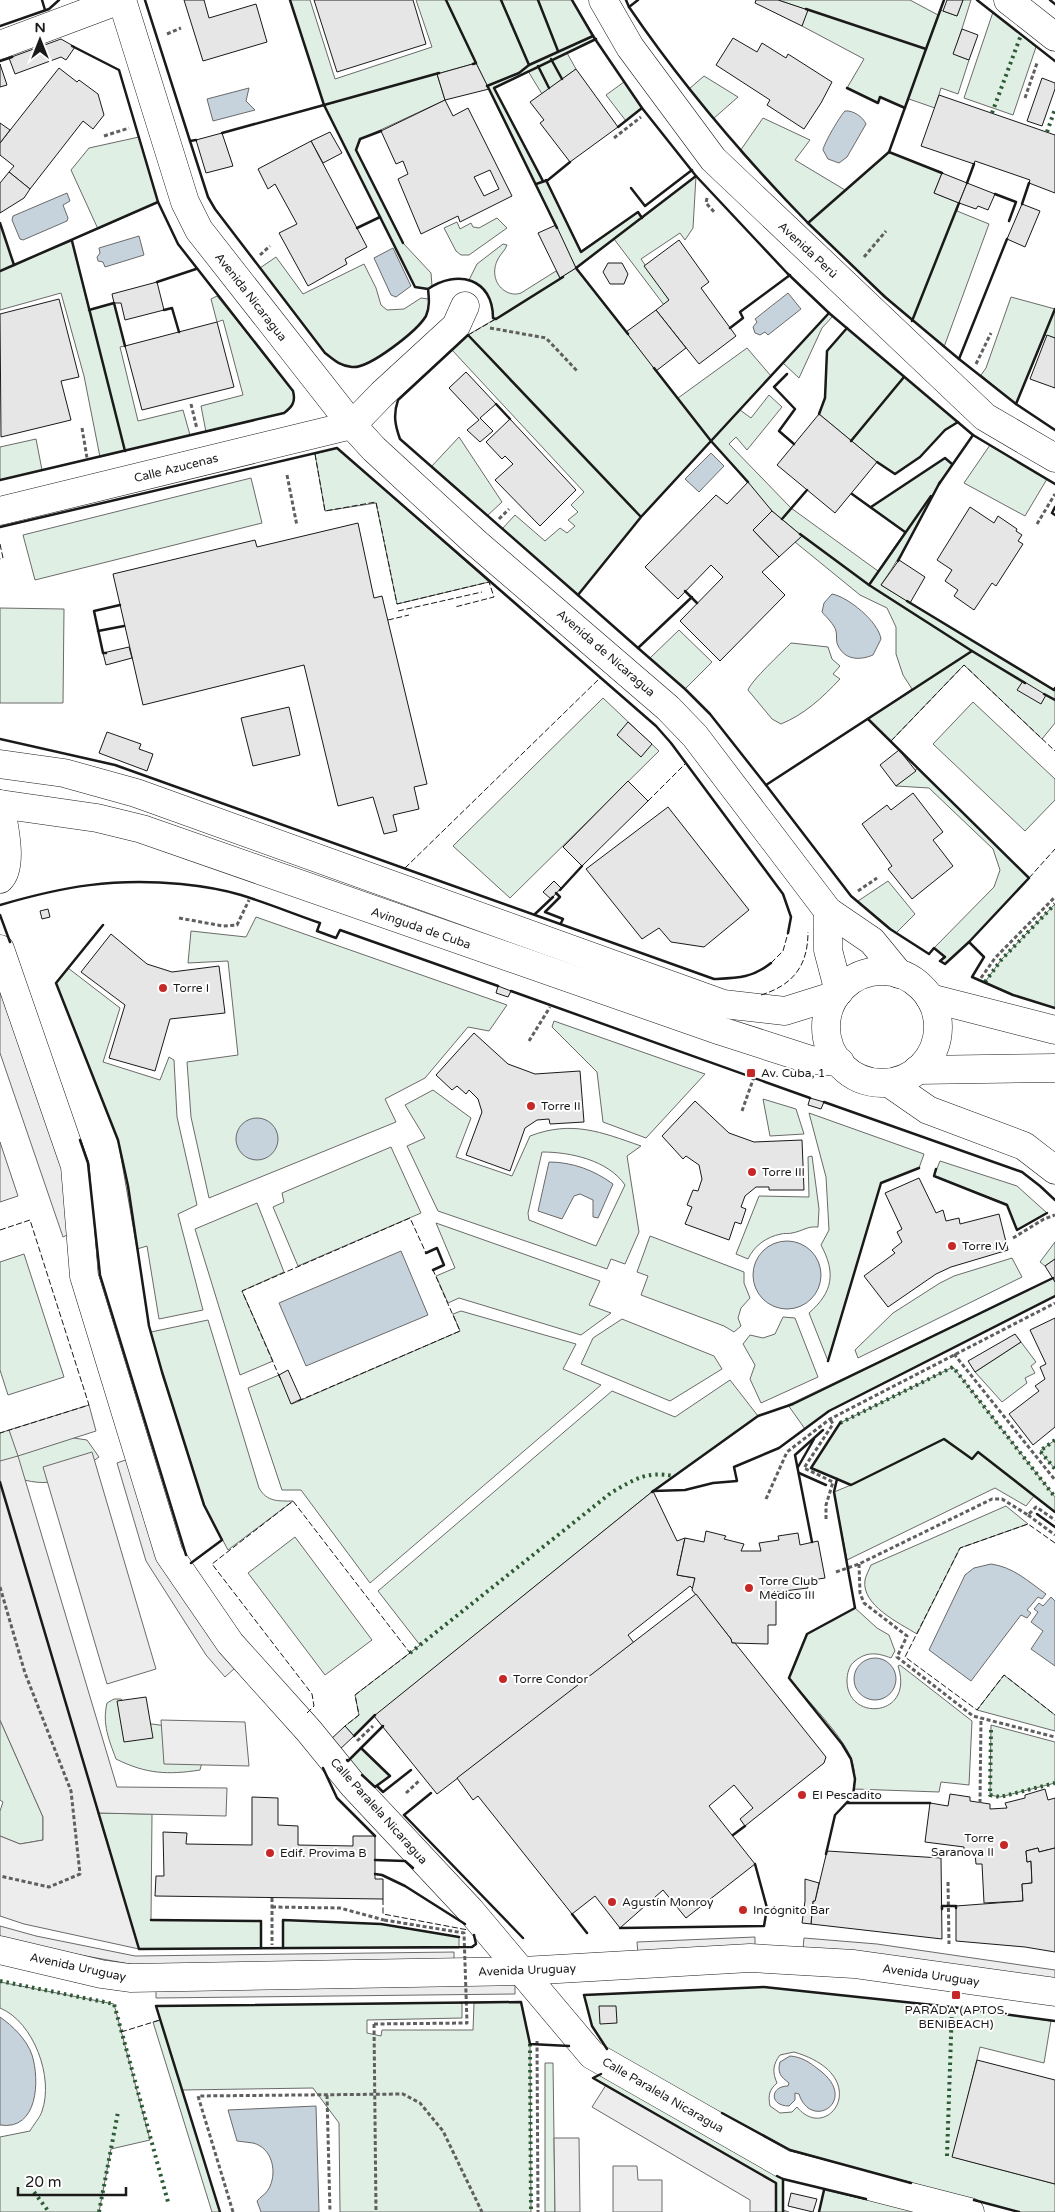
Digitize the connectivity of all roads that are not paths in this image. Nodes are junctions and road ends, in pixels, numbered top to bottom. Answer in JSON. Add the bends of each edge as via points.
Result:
{"nodes":[{"id":1,"x":121,"y":0,"type":"edge"},
{"id":2,"x":602,"y":0,"type":"edge"},
{"id":3,"x":1008,"y":0,"type":"edge"},
{"id":4,"x":1055,"y":37,"type":"edge"},
{"id":5,"x":0,"y":46,"type":"edge"},
{"id":6,"x":465,"y":306,"type":"road end"},
{"id":7,"x":352,"y":425,"type":"junction"},
{"id":8,"x":1055,"y":458,"type":"edge"},
{"id":9,"x":0,"y":511,"type":"edge"},
{"id":10,"x":0,"y":764,"type":"edge"},
{"id":11,"x":0,"y":804,"type":"edge"},
{"id":12,"x":0,"y":879,"type":"edge"},
{"id":13,"x":828,"y":911,"type":"junction"},
{"id":14,"x":0,"y":949,"type":"edge"},
{"id":15,"x":899,"y":974,"type":"junction"},
{"id":16,"x":837,"y":994,"type":"junction"},
{"id":17,"x":930,"y":998,"type":"junction"},
{"id":18,"x":1055,"y":1030,"type":"edge"},
{"id":19,"x":840,"y":1062,"type":"junction"},
{"id":20,"x":1055,"y":1068,"type":"edge"},
{"id":21,"x":918,"y":1070,"type":"junction"},
{"id":22,"x":888,"y":1083,"type":"junction"},
{"id":23,"x":1055,"y":1170,"type":"edge"},
{"id":24,"x":0,"y":1950,"type":"edge"},
{"id":25,"x":530,"y":1979,"type":"junction"},
{"id":26,"x":1055,"y":1992,"type":"edge"},
{"id":27,"x":970,"y":2212,"type":"edge"}],
"edges":[{"from":1,"to":5,"type":"street"},
{"from":1,"to":7,"type":"street","name":"Avenida Nicaragua","via":[[185,202],[199,230]]},
{"from":2,"to":8,"type":"street","name":"Avenida Perú","via":[[630,46],[712,159],[985,418]]},
{"from":3,"to":4,"type":"street"},
{"from":6,"to":7,"type":"street","via":[[456,326]]},
{"from":7,"to":9,"type":"street","name":"Calle Azucenas"},
{"from":7,"to":13,"type":"street","name":"Avenida de Nicaragua","via":[[475,542],[668,708],[695,736]]},
{"from":10,"to":16,"type":"street","via":[[64,773],[136,793],[723,1004],[785,1011]]},
{"from":11,"to":12,"type":"street","via":[[7,854]]},
{"from":11,"to":19,"type":"street","name":"Avinguda de Cuba","via":[[97,818],[142,829],[811,1060]]},
{"from":13,"to":15,"type":"street","name":"Avenida de Nicaragua","via":[[872,941]]},
{"from":13,"to":16,"type":"street","via":[[828,950]]},
{"from":14,"to":25,"type":"street","name":"Calle Paralela Nicaragua","via":[[75,1166],[84,1276],[169,1554],[230,1643],[353,1785]]},
{"from":15,"to":16,"type":"street","via":[[876,972],[860,976],[846,983]]},
{"from":15,"to":17,"type":"street","via":[[920,986]]},
{"from":16,"to":19,"type":"street","via":[[826,1026],[828,1041]]},
{"from":17,"to":18,"type":"street"},
{"from":17,"to":21,"type":"street","via":[[937,1020],[936,1044]]},
{"from":19,"to":22,"type":"street","via":[[857,1077]]},
{"from":20,"to":21,"type":"street"},
{"from":21,"to":22,"type":"street"},
{"from":22,"to":23,"type":"street","via":[[928,1110],[1024,1146]]},
{"from":24,"to":25,"type":"street","name":"Avenida Uruguay","via":[[130,1978]]},
{"from":25,"to":26,"type":"street","name":"Avenida Uruguay","via":[[750,1958],[854,1964]]},
{"from":25,"to":27,"type":"street","name":"Calle Paralela Nicaragua","via":[[592,2055],[784,2164]]}]}
